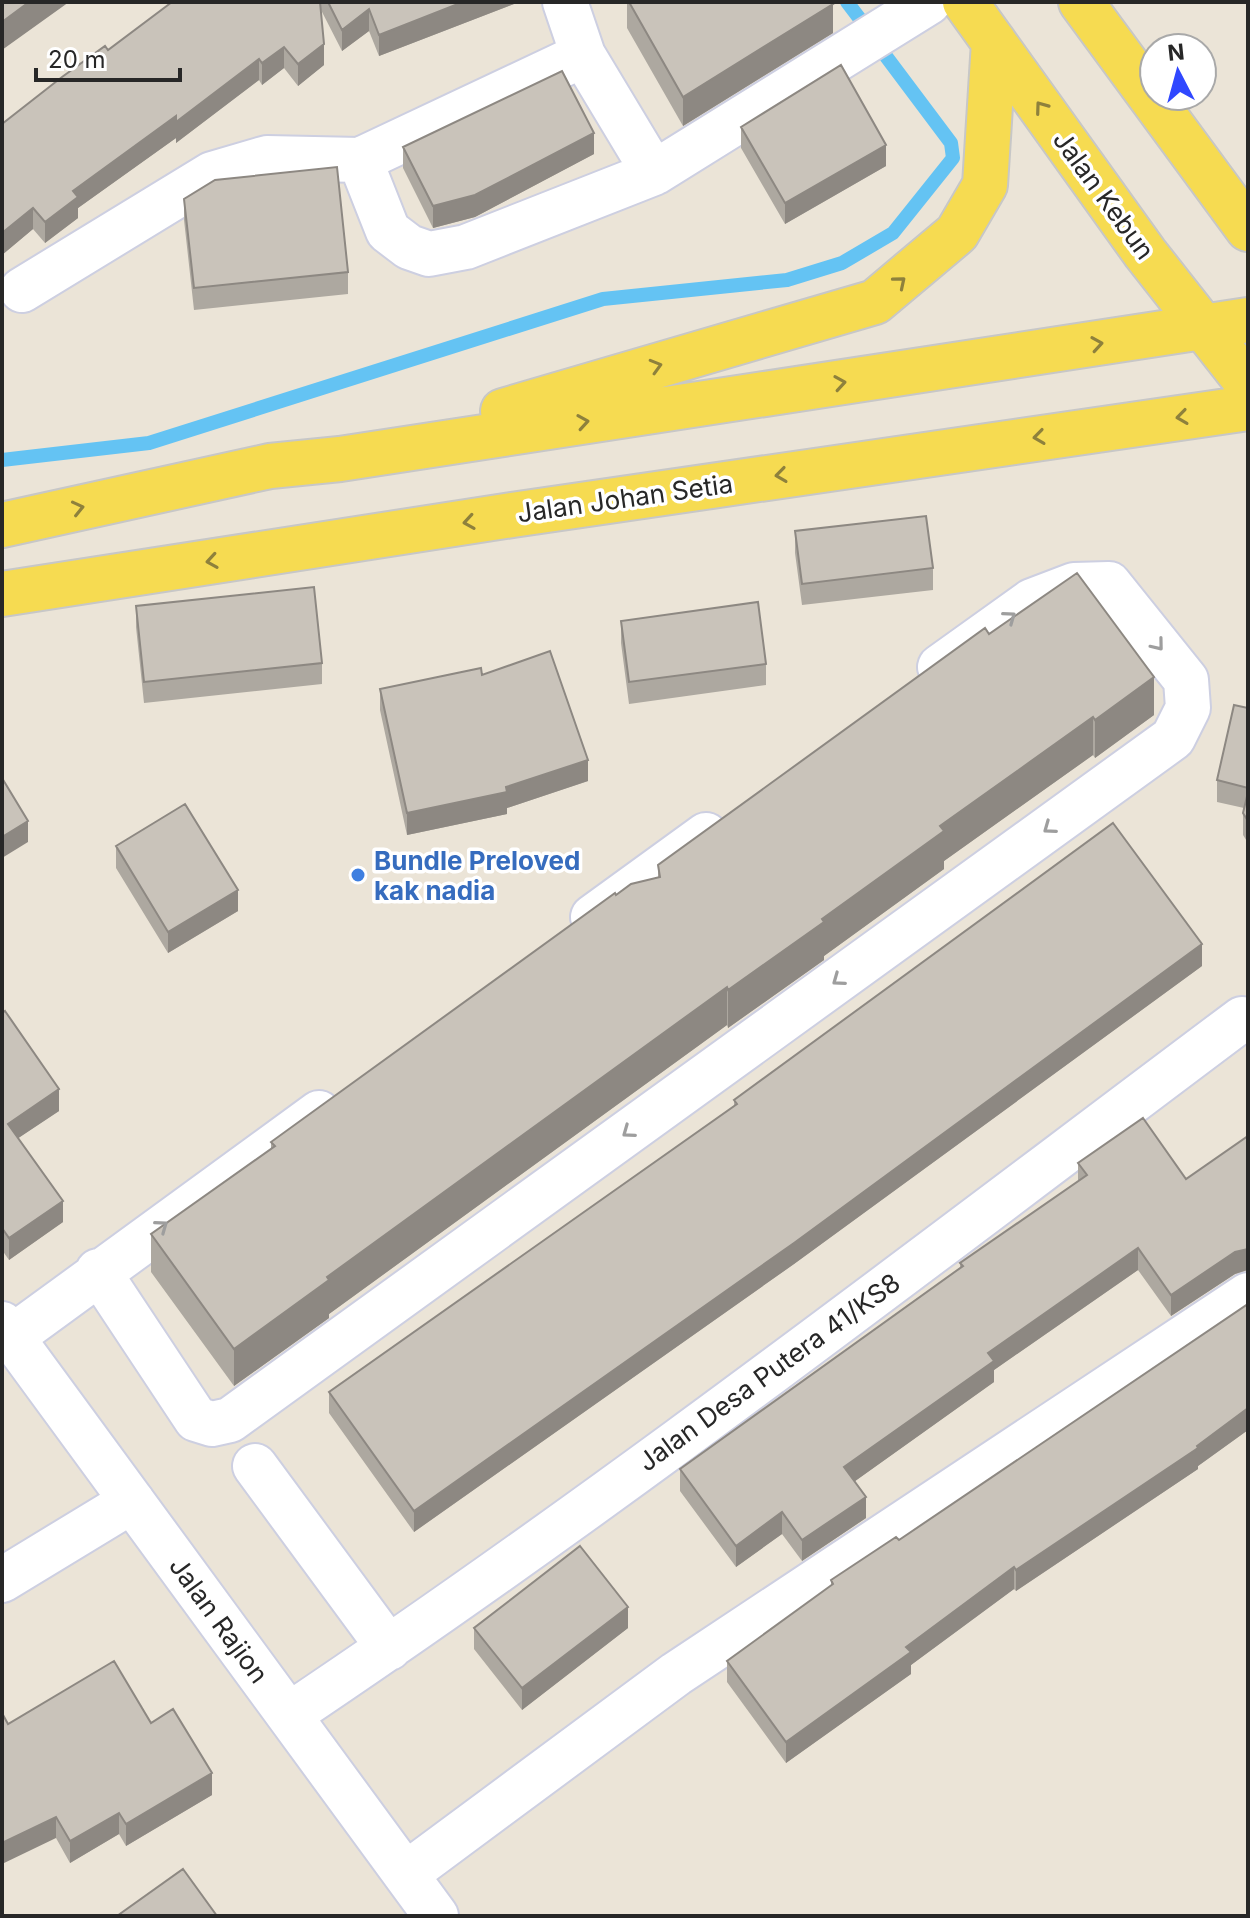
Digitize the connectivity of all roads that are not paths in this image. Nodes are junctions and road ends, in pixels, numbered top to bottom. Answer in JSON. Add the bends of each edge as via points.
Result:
{"nodes":[{"id":1,"x":565,"y":2,"type":"edge"},
{"id":2,"x":929,"y":2,"type":"edge"},
{"id":3,"x":965,"y":2,"type":"edge"},
{"id":4,"x":1081,"y":2,"type":"edge"},
{"id":5,"x":994,"y":42,"type":"junction"},
{"id":6,"x":583,"y":55,"type":"junction"},
{"id":7,"x":1170,"y":123,"type":"junction"},
{"id":8,"x":360,"y":160,"type":"junction"},
{"id":9,"x":654,"y":173,"type":"junction"},
{"id":10,"x":1248,"y":179,"type":"edge"},
{"id":11,"x":1248,"y":229,"type":"edge"},
{"id":12,"x":22,"y":290,"type":"dead end"},
{"id":13,"x":1248,"y":320,"type":"edge"},
{"id":14,"x":1204,"y":327,"type":"junction"},
{"id":15,"x":1248,"y":384,"type":"edge"},
{"id":16,"x":1248,"y":408,"type":"edge"},
{"id":17,"x":340,"y":459,"type":"junction"},
{"id":18,"x":2,"y":525,"type":"edge"},
{"id":19,"x":2,"y":594,"type":"edge"},
{"id":20,"x":903,"y":694,"type":"edge"},
{"id":21,"x":734,"y":815,"type":"edge"},
{"id":22,"x":565,"y":936,"type":"edge"},
{"id":23,"x":1242,"y":1019,"type":"dead end"},
{"id":24,"x":345,"y":1094,"type":"edge"},
{"id":25,"x":98,"y":1271,"type":"junction"},
{"id":26,"x":1248,"y":1295,"type":"edge"},
{"id":27,"x":7,"y":1330,"type":"edge"},
{"id":28,"x":255,"y":1466,"type":"dead end"},
{"id":29,"x":132,"y":1501,"type":"junction"},
{"id":30,"x":2,"y":1580,"type":"edge"},
{"id":31,"x":389,"y":1648,"type":"junction"},
{"id":32,"x":289,"y":1715,"type":"junction"},
{"id":33,"x":406,"y":1874,"type":"junction"},
{"id":34,"x":436,"y":1916,"type":"edge"}],
"edges":[{"from":1,"to":6,"type":"street"},
{"from":2,"to":9,"type":"street"},
{"from":3,"to":5,"type":"main road","name":"Jalan Kebun"},
{"from":4,"to":7,"type":"main road"},
{"from":14,"to":5,"type":"main road","name":"Jalan Kebun","one_way":true},
{"from":17,"to":5,"type":"main road","one_way":true,"via":[[875,302],[957,233],[985,185]]},
{"from":6,"to":8,"type":"street"},
{"from":6,"to":9,"type":"street"},
{"from":7,"to":10,"type":"main road"},
{"from":7,"to":11,"type":"main road"},
{"from":8,"to":9,"type":"street","via":[[388,231],[429,254],[466,247]]},
{"from":8,"to":12,"type":"street","via":[[267,158],[212,174]]},
{"from":13,"to":14,"type":"main road"},
{"from":14,"to":15,"type":"main road","name":"Jalan Kebun"},
{"from":17,"to":14,"type":"main road","one_way":true},
{"from":16,"to":19,"type":"main road","name":"Jalan Johan Setia","one_way":true},
{"from":18,"to":17,"type":"main road","one_way":true,"via":[[270,466]]},
{"from":20,"to":25,"type":"street","one_way":true,"via":[[1032,601],[1074,585],[1109,584],[1186,680],[1188,708],[1173,738],[230,1420],[212,1424],[196,1419]]},
{"from":21,"to":22,"type":"street"},
{"from":23,"to":31,"type":"street","name":"Jalan Desa Putera 41/KS8","via":[[757,1382]]},
{"from":25,"to":24,"type":"street","one_way":true},
{"from":25,"to":27,"type":"street"},
{"from":26,"to":33,"type":"street","via":[[676,1674]]},
{"from":27,"to":29,"type":"street","name":"Jalan Rajion"},
{"from":28,"to":31,"type":"street"},
{"from":29,"to":30,"type":"street"},
{"from":29,"to":32,"type":"street","name":"Jalan Rajion"},
{"from":31,"to":32,"type":"street","name":"Jalan Desa Putera 41/KS8"},
{"from":32,"to":33,"type":"street","name":"Jalan Rajion"},
{"from":33,"to":34,"type":"street","name":"Jalan Rajion"}]}
